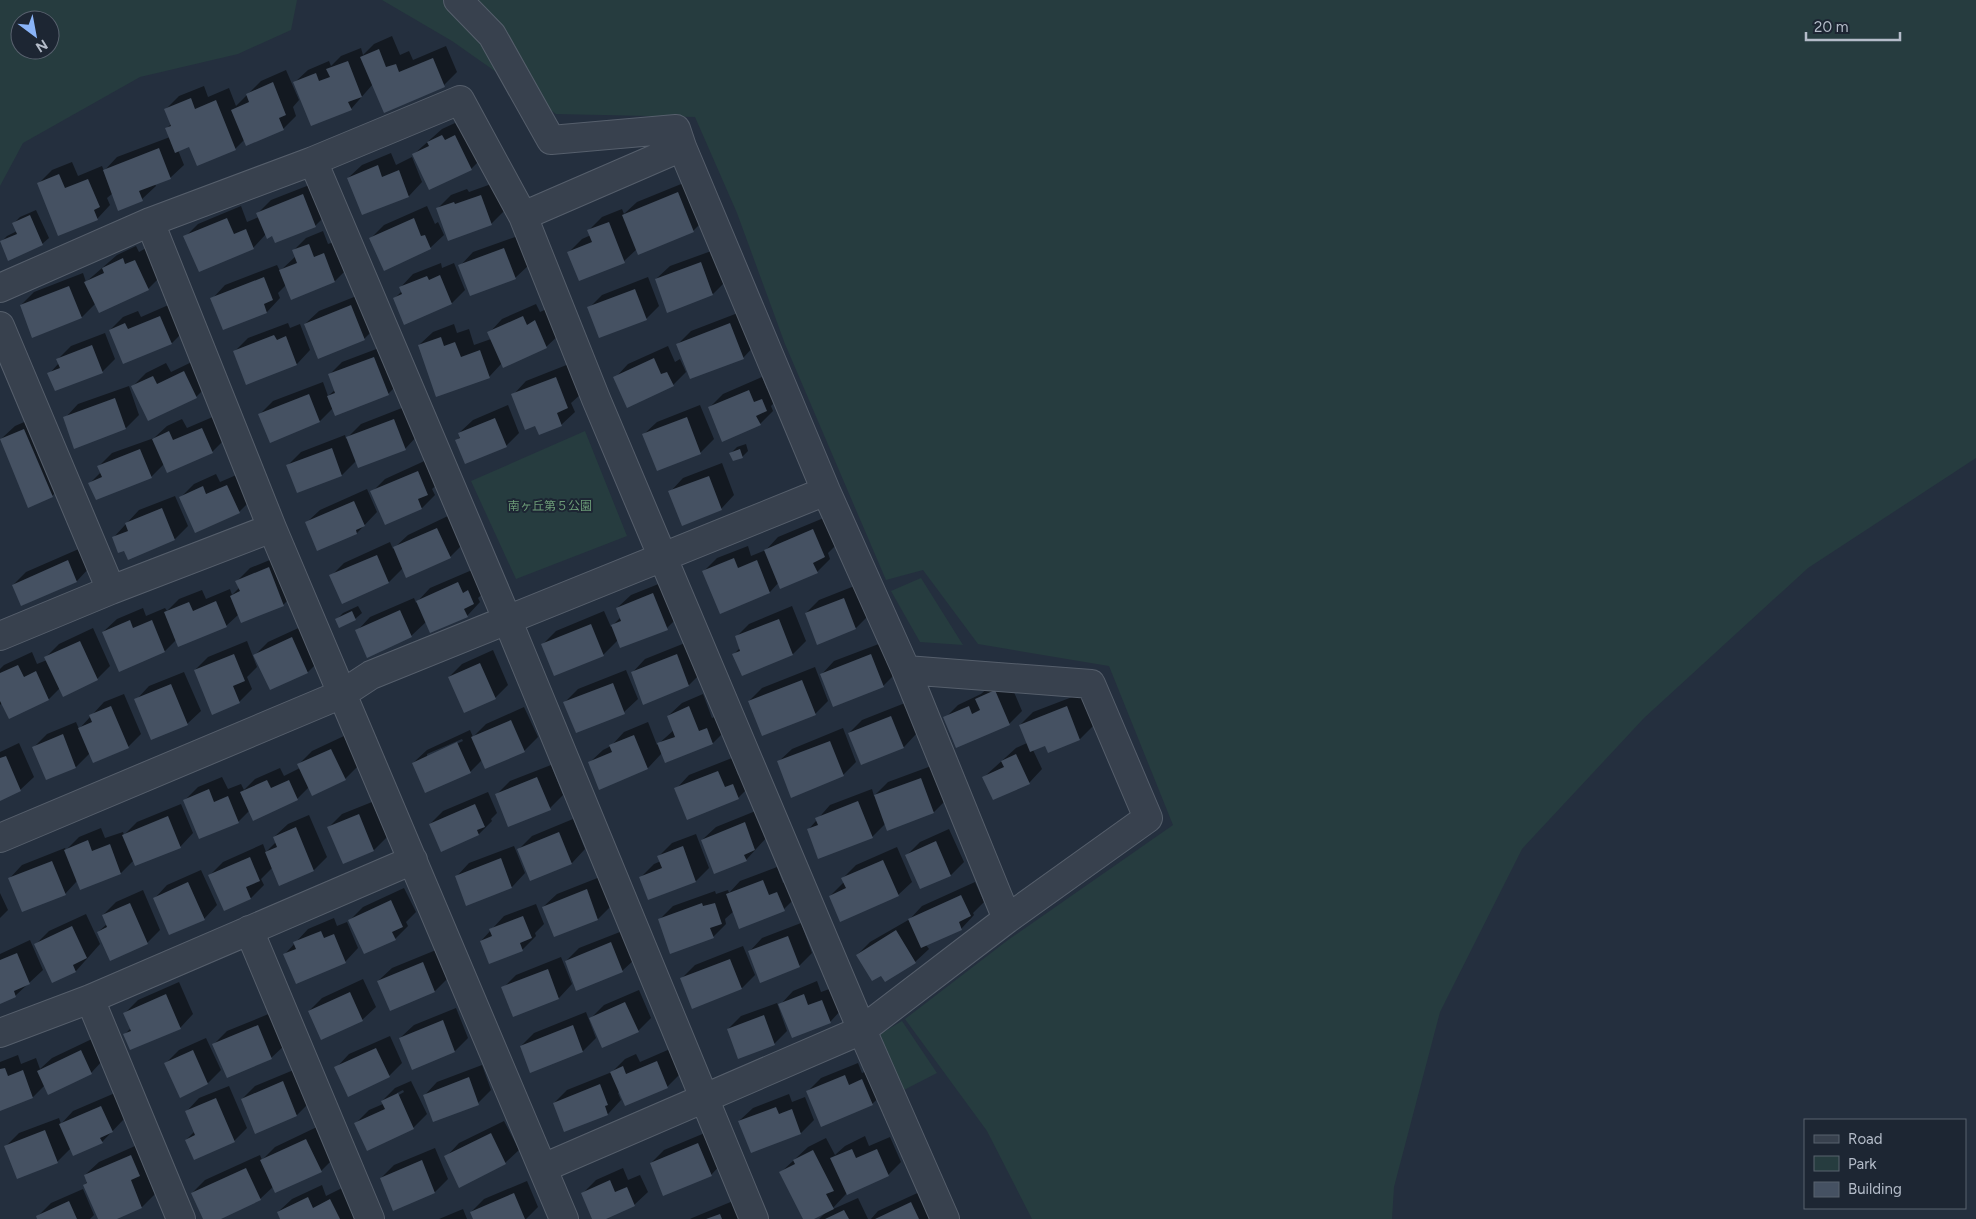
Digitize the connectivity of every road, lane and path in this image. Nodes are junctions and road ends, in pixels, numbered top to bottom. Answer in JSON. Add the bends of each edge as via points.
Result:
{"nodes":[{"id":1,"x":458,"y":0,"type":"edge"},
{"id":2,"x":682,"y":147,"type":"junction"},
{"id":3,"x":312,"y":161,"type":"junction"},
{"id":4,"x":523,"y":216,"type":"junction"},
{"id":5,"x":150,"y":222,"type":"junction"},
{"id":6,"x":0,"y":288,"type":"edge"},
{"id":7,"x":0,"y":326,"type":"edge"},
{"id":8,"x":826,"y":491,"type":"junction"},
{"id":9,"x":272,"y":528,"type":"junction"},
{"id":10,"x":663,"y":556,"type":"junction"},
{"id":11,"x":111,"y":590,"type":"junction"},
{"id":12,"x":507,"y":619,"type":"junction"},
{"id":13,"x":0,"y":636,"type":"edge"},
{"id":14,"x":906,"y":670,"type":"junction"},
{"id":15,"x":342,"y":694,"type":"junction"},
{"id":16,"x":0,"y":838,"type":"edge"},
{"id":17,"x":412,"y":860,"type":"junction"},
{"id":18,"x":1007,"y":919,"type":"junction"},
{"id":19,"x":249,"y":930,"type":"junction"},
{"id":20,"x":90,"y":998,"type":"junction"},
{"id":21,"x":862,"y":1030,"type":"junction"},
{"id":22,"x":0,"y":1033,"type":"edge"},
{"id":23,"x":704,"y":1098,"type":"junction"},
{"id":24,"x":543,"y":1168,"type":"junction"},
{"id":25,"x":181,"y":1219,"type":"edge"},
{"id":26,"x":370,"y":1219,"type":"edge"},
{"id":27,"x":564,"y":1219,"type":"edge"},
{"id":28,"x":754,"y":1219,"type":"edge"},
{"id":29,"x":945,"y":1219,"type":"edge"}],
"edges":[{"from":1,"to":2,"type":"street","via":[[492,35],[551,140],[676,129]]},
{"from":2,"to":4,"type":"street"},
{"from":2,"to":8,"type":"street"},
{"from":3,"to":4,"type":"street","via":[[460,100]]},
{"from":3,"to":5,"type":"street"},
{"from":3,"to":12,"type":"street"},
{"from":4,"to":10,"type":"street"},
{"from":5,"to":6,"type":"street"},
{"from":5,"to":9,"type":"street"},
{"from":7,"to":11,"type":"street"},
{"from":8,"to":10,"type":"street"},
{"from":8,"to":14,"type":"street"},
{"from":9,"to":11,"type":"street"},
{"from":9,"to":15,"type":"street"},
{"from":10,"to":12,"type":"street"},
{"from":10,"to":21,"type":"street"},
{"from":11,"to":13,"type":"street"},
{"from":12,"to":15,"type":"street","via":[[371,675]]},
{"from":12,"to":23,"type":"street"},
{"from":14,"to":18,"type":"street"},
{"from":14,"to":18,"type":"street","via":[[1091,684],[1148,818]]},
{"from":15,"to":16,"type":"street"},
{"from":15,"to":17,"type":"street"},
{"from":17,"to":19,"type":"street"},
{"from":17,"to":24,"type":"street"},
{"from":18,"to":21,"type":"street"},
{"from":19,"to":20,"type":"street"},
{"from":19,"to":26,"type":"street"},
{"from":20,"to":22,"type":"street"},
{"from":20,"to":25,"type":"street"},
{"from":21,"to":23,"type":"street"},
{"from":21,"to":29,"type":"street"},
{"from":23,"to":24,"type":"street"},
{"from":23,"to":28,"type":"street"},
{"from":24,"to":27,"type":"street"}]}
